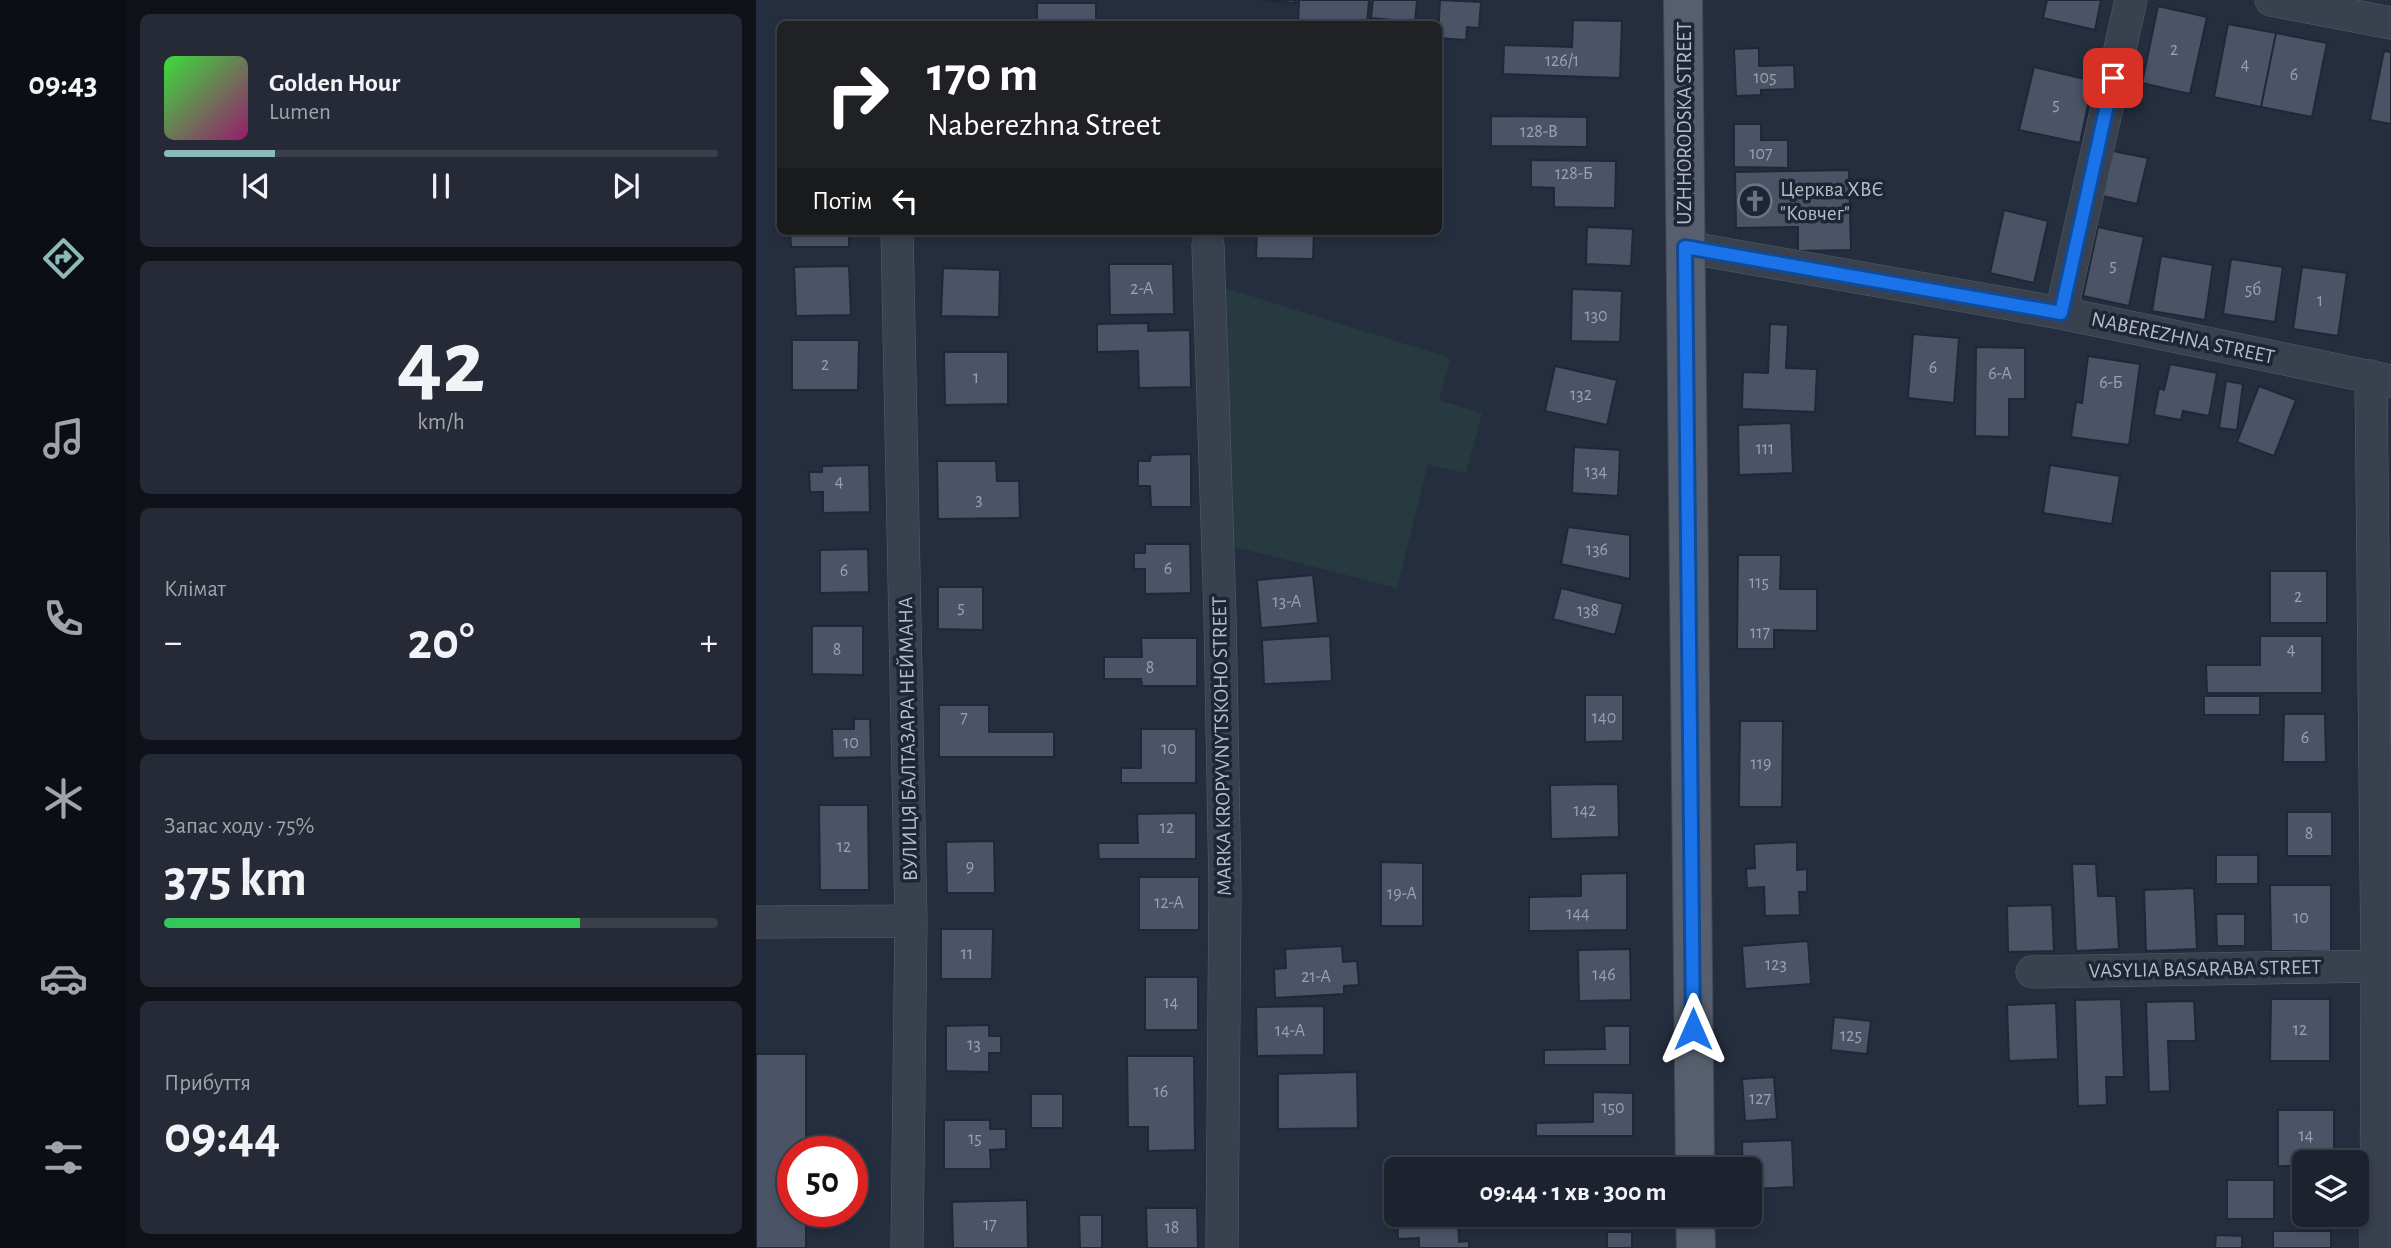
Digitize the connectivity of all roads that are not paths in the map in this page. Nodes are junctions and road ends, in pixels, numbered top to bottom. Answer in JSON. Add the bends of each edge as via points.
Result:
{"nodes":[{"id":1,"x":1684,"y":0,"type":"edge"},
{"id":2,"x":2130,"y":0,"type":"edge"},
{"id":3,"x":2271,"y":0,"type":"edge"},
{"id":4,"x":2391,"y":23,"type":"edge"},
{"id":5,"x":897,"y":235,"type":"edge"},
{"id":6,"x":1208,"y":245,"type":"dead end"},
{"id":7,"x":1685,"y":247,"type":"junction"},
{"id":8,"x":2061,"y":313,"type":"junction"},
{"id":9,"x":2381,"y":379,"type":"edge"},
{"id":10,"x":911,"y":920,"type":"junction"},
{"id":11,"x":756,"y":922,"type":"edge"},
{"id":12,"x":2377,"y":966,"type":"junction"},
{"id":13,"x":2032,"y":972,"type":"dead end"},
{"id":14,"x":1695,"y":1157,"type":"edge"},
{"id":15,"x":1695,"y":1227,"type":"edge"},
{"id":16,"x":907,"y":1248,"type":"edge"},
{"id":17,"x":1222,"y":1248,"type":"edge"},
{"id":18,"x":1696,"y":1248,"type":"edge"},
{"id":19,"x":2376,"y":1248,"type":"edge"}],
"edges":[{"from":1,"to":7,"type":"main road","name":"UZHHORODSKA STREET"},
{"from":2,"to":8,"type":"street"},
{"from":3,"to":4,"type":"street"},
{"from":5,"to":10,"type":"street","name":"ВУЛИЦЯ БАЛТАЗАРА НЕЙМАНА"},
{"from":6,"to":17,"type":"street","name":"MARKA KROPYVNYTSKOHO STREET","via":[[1224,863]]},
{"from":7,"to":8,"type":"street","name":"NABEREZHNA STREET"},
{"from":7,"to":14,"type":"main road","name":"UZHHORODSKA STREET"},
{"from":8,"to":9,"type":"street","name":"NABEREZHNA STREET"},
{"from":9,"to":12,"type":"street"},
{"from":10,"to":11,"type":"street"},
{"from":10,"to":16,"type":"street","name":"ВУЛИЦЯ БАЛТАЗАРА НЕЙМАНА"},
{"from":12,"to":13,"type":"street","name":"VASYLIA BASARABA STREET"},
{"from":12,"to":19,"type":"street"},
{"from":15,"to":18,"type":"main road"}]}
